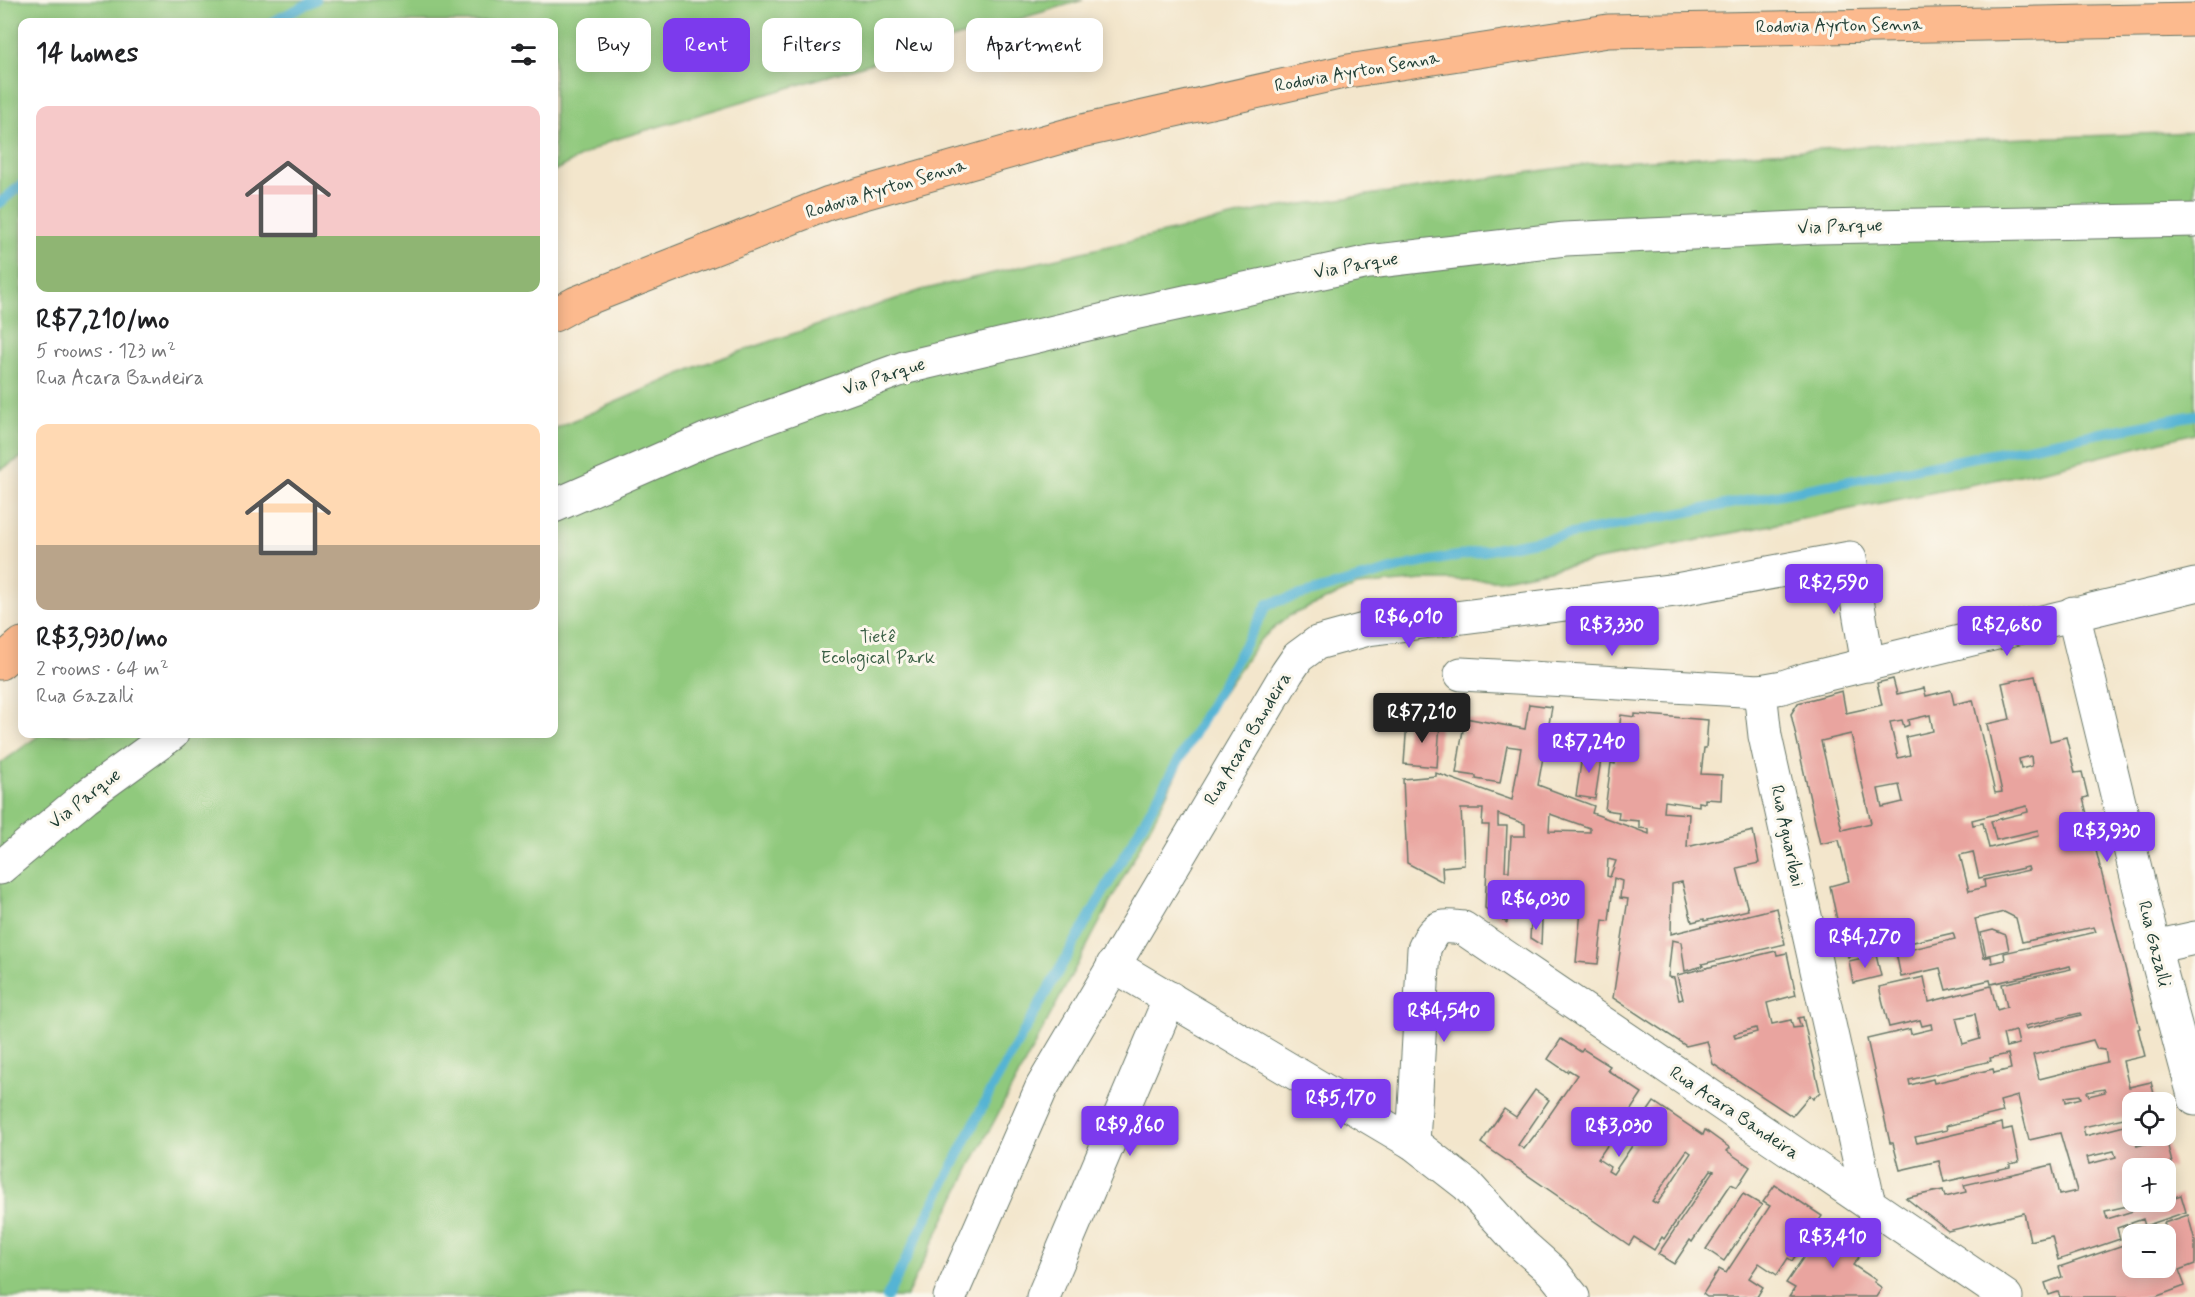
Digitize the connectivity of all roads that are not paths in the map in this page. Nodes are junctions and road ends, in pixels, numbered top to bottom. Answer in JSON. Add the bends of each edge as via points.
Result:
{"nodes":[{"id":1,"x":2195,"y":20,"type":"edge"},
{"id":2,"x":2195,"y":220,"type":"edge"},
{"id":3,"x":558,"y":313,"type":"edge"},
{"id":4,"x":558,"y":504,"type":"edge"},
{"id":5,"x":2195,"y":585,"type":"edge"},
{"id":6,"x":2073,"y":614,"type":"junction"},
{"id":7,"x":18,"y":647,"type":"edge"},
{"id":8,"x":0,"y":663,"type":"edge"},
{"id":9,"x":1868,"y":665,"type":"junction"},
{"id":10,"x":1461,"y":674,"type":"dead end"},
{"id":11,"x":1760,"y":691,"type":"junction"},
{"id":12,"x":166,"y":738,"type":"edge"},
{"id":13,"x":0,"y":868,"type":"edge"},
{"id":14,"x":2195,"y":938,"type":"edge"},
{"id":15,"x":2154,"y":947,"type":"junction"},
{"id":16,"x":1113,"y":965,"type":"junction"},
{"id":17,"x":1170,"y":998,"type":"junction"},
{"id":18,"x":2195,"y":1099,"type":"edge"},
{"id":19,"x":1413,"y":1143,"type":"junction"},
{"id":20,"x":1869,"y":1204,"type":"junction"},
{"id":21,"x":950,"y":1297,"type":"edge"},
{"id":22,"x":1043,"y":1297,"type":"edge"},
{"id":23,"x":1573,"y":1297,"type":"edge"},
{"id":24,"x":2006,"y":1297,"type":"edge"}],
"edges":[{"from":1,"to":3,"type":"highway","name":"Rodovia Ayrton Senna","via":[[1608,31],[1348,71],[1082,131],[829,203]]},
{"from":2,"to":4,"type":"street","name":"Via Parque","via":[[1818,227],[1577,238],[1369,262],[907,367],[705,440]]},
{"from":5,"to":6,"type":"street"},
{"from":6,"to":9,"type":"street"},
{"from":6,"to":15,"type":"street","name":"Rua Gazalli"},
{"from":7,"to":8,"type":"highway"},
{"from":9,"to":11,"type":"street"},
{"from":9,"to":16,"type":"street","name":"Rua Acara Bandeira","via":[[1850,558],[1676,590],[1368,629],[1317,643],[1298,657],[1287,673]]},
{"from":10,"to":11,"type":"street"},
{"from":11,"to":20,"type":"street","name":"Rua Aguaribai","via":[[1765,736]]},
{"from":12,"to":13,"type":"street","name":"Via Parque","via":[[85,797]]},
{"from":14,"to":15,"type":"street"},
{"from":15,"to":18,"type":"street","name":"Rua Gazalli"},
{"from":16,"to":17,"type":"street"},
{"from":16,"to":21,"type":"street","name":"Rua Acara Bandeira","via":[[1042,1088]]},
{"from":17,"to":19,"type":"street"},
{"from":17,"to":22,"type":"street"},
{"from":19,"to":20,"type":"street","name":"Rua Acara Bandeira","via":[[1424,949],[1432,932],[1443,926],[1463,928]]},
{"from":19,"to":23,"type":"street","via":[[1467,1185]]},
{"from":20,"to":24,"type":"street","name":"Rua Acara Bandeira"}]}
